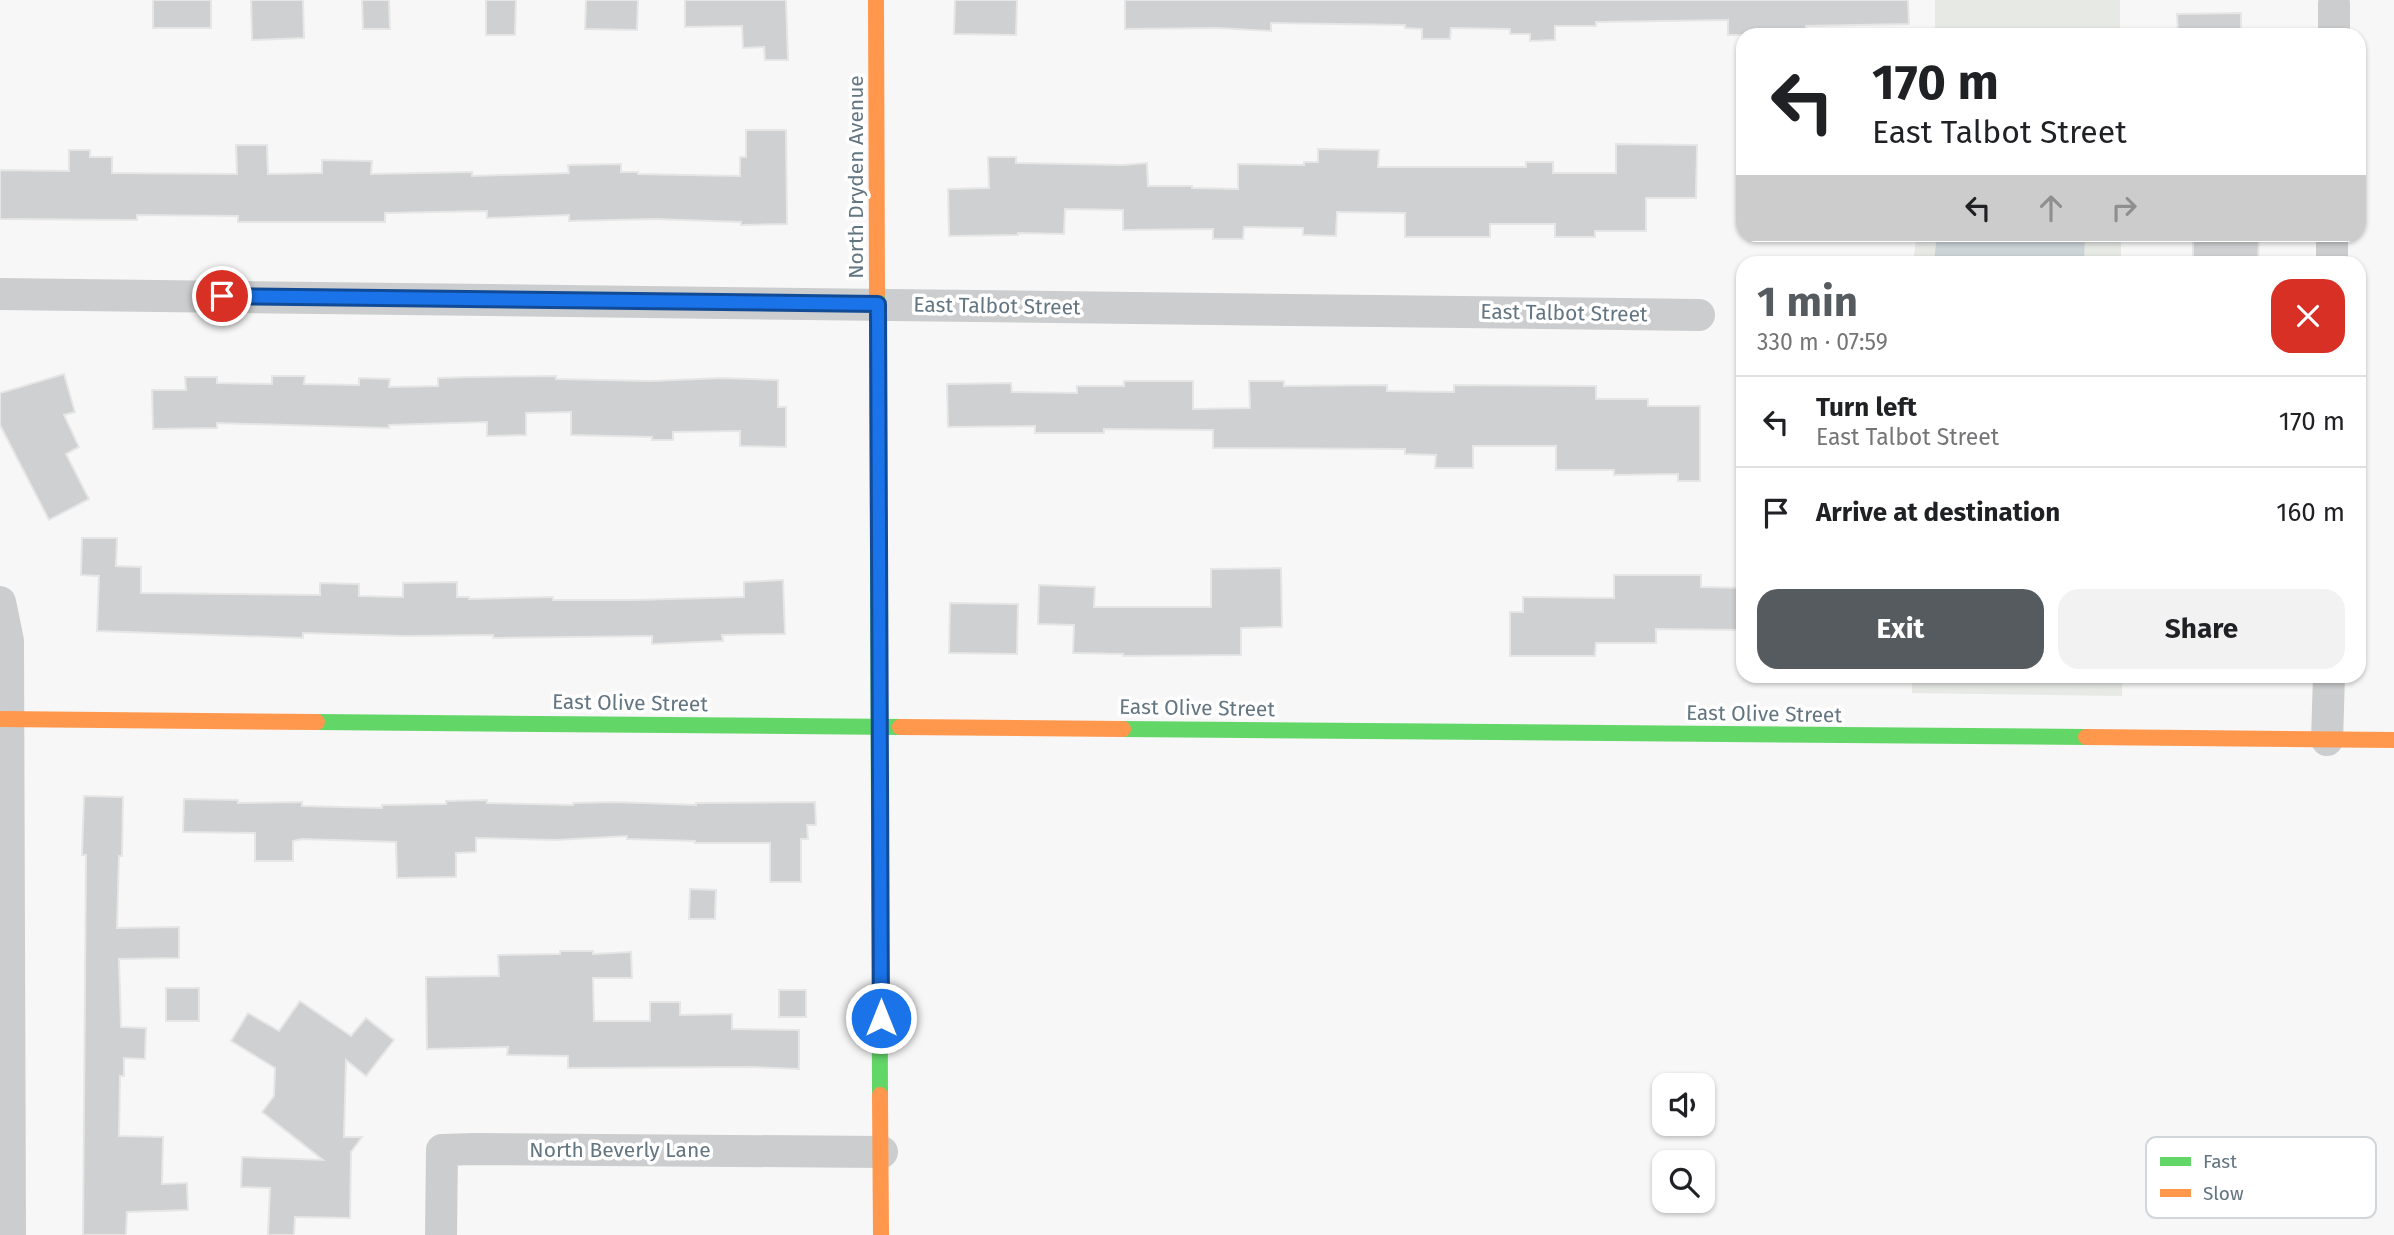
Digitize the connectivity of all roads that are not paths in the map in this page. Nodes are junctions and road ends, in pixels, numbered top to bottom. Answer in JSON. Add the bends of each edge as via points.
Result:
{"nodes":[{"id":1,"x":876,"y":0,"type":"edge"},
{"id":2,"x":0,"y":293,"type":"edge"},
{"id":3,"x":878,"y":304,"type":"junction"},
{"id":4,"x":1699,"y":315,"type":"dead end"},
{"id":5,"x":0,"y":602,"type":"edge"},
{"id":6,"x":2329,"y":683,"type":"edge"},
{"id":7,"x":4,"y":719,"type":"edge"},
{"id":8,"x":879,"y":726,"type":"junction"},
{"id":9,"x":2327,"y":740,"type":"junction"},
{"id":10,"x":2394,"y":740,"type":"edge"},
{"id":11,"x":882,"y":1152,"type":"junction"},
{"id":12,"x":9,"y":1235,"type":"edge"},
{"id":13,"x":441,"y":1235,"type":"edge"},
{"id":14,"x":881,"y":1235,"type":"edge"}],
"edges":[{"from":1,"to":3,"type":"street","name":"North Dryden Avenue"},
{"from":2,"to":3,"type":"street","name":"East Talbot Street"},
{"from":3,"to":4,"type":"street","name":"East Talbot Street"},
{"from":3,"to":8,"type":"street","name":"North Dryden Avenue"},
{"from":5,"to":7,"type":"street","via":[[8,641]]},
{"from":6,"to":9,"type":"street"},
{"from":7,"to":8,"type":"street","name":"East Olive Street"},
{"from":7,"to":12,"type":"street"},
{"from":8,"to":9,"type":"street","name":"East Olive Street"},
{"from":8,"to":11,"type":"street","name":"North Dryden Avenue"},
{"from":9,"to":10,"type":"street","name":"East Olive Street"},
{"from":11,"to":13,"type":"street","name":"North Beverly Lane","via":[[442,1150]]},
{"from":11,"to":14,"type":"street","name":"North Dryden Avenue"}]}
